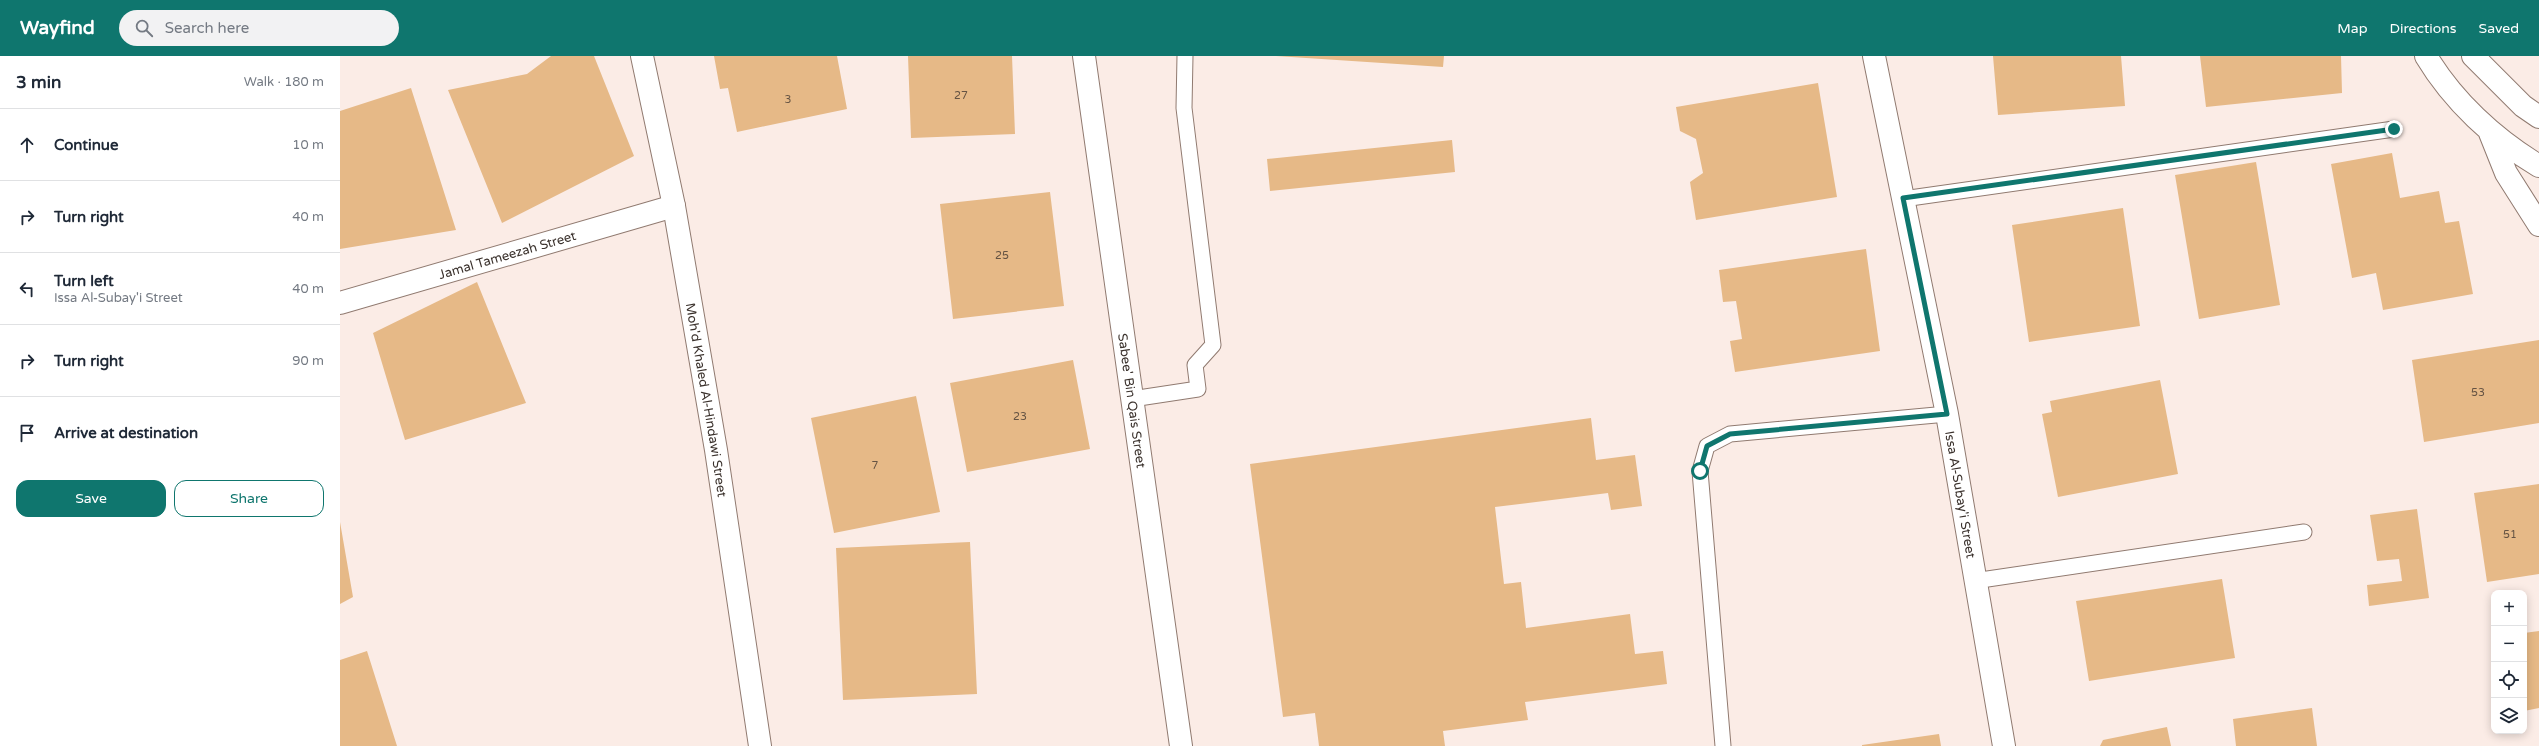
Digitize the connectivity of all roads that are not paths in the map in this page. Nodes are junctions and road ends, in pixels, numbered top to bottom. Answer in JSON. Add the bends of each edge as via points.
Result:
{"nodes":[{"id":1,"x":642,"y":56,"type":"edge"},
{"id":2,"x":1084,"y":56,"type":"edge"},
{"id":3,"x":1185,"y":56,"type":"edge"},
{"id":4,"x":1874,"y":56,"type":"edge"},
{"id":5,"x":2426,"y":56,"type":"edge"},
{"id":6,"x":2473,"y":56,"type":"edge"},
{"id":7,"x":2539,"y":117,"type":"edge"},
{"id":8,"x":2394,"y":129,"type":"dead end"},
{"id":9,"x":2490,"y":132,"type":"junction"},
{"id":10,"x":2539,"y":166,"type":"edge"},
{"id":11,"x":1903,"y":198,"type":"junction"},
{"id":12,"x":674,"y":206,"type":"junction"},
{"id":13,"x":2539,"y":225,"type":"edge"},
{"id":14,"x":340,"y":303,"type":"edge"},
{"id":15,"x":1132,"y":399,"type":"junction"},
{"id":16,"x":1947,"y":414,"type":"junction"},
{"id":17,"x":2304,"y":532,"type":"dead end"},
{"id":18,"x":1974,"y":581,"type":"junction"},
{"id":19,"x":760,"y":746,"type":"edge"},
{"id":20,"x":1181,"y":746,"type":"edge"},
{"id":21,"x":1722,"y":746,"type":"edge"},
{"id":22,"x":2004,"y":746,"type":"edge"}],
"edges":[{"from":1,"to":12,"type":"street","name":"Moh'd Khaled Al-Hindawi Street"},
{"from":2,"to":15,"type":"street","name":"Sabee' Bin Qais Street"},
{"from":3,"to":15,"type":"lane","via":[[1184,108],[1213,344],[1195,365],[1198,389]]},
{"from":4,"to":11,"type":"street","name":"Issa Al-Subay'i Street"},
{"from":5,"to":9,"type":"street","via":[[2450,90]]},
{"from":6,"to":7,"type":"street","via":[[2523,106]]},
{"from":8,"to":11,"type":"lane"},
{"from":9,"to":10,"type":"street","via":[[2513,151]]},
{"from":9,"to":13,"type":"street","via":[[2506,173]]},
{"from":11,"to":16,"type":"street","name":"Issa Al-Subay'i Street"},
{"from":12,"to":14,"type":"street","name":"Jamal Tameezah Street"},
{"from":12,"to":19,"type":"street","name":"Moh'd Khaled Al-Hindawi Street","via":[[716,450]]},
{"from":15,"to":20,"type":"street","name":"Sabee' Bin Qais Street"},
{"from":16,"to":18,"type":"street","name":"Issa Al-Subay'i Street"},
{"from":16,"to":21,"type":"lane","via":[[1730,434],[1707,446],[1700,471]]},
{"from":17,"to":18,"type":"lane"},
{"from":18,"to":22,"type":"street","name":"Issa Al-Subay'i Street"}]}
